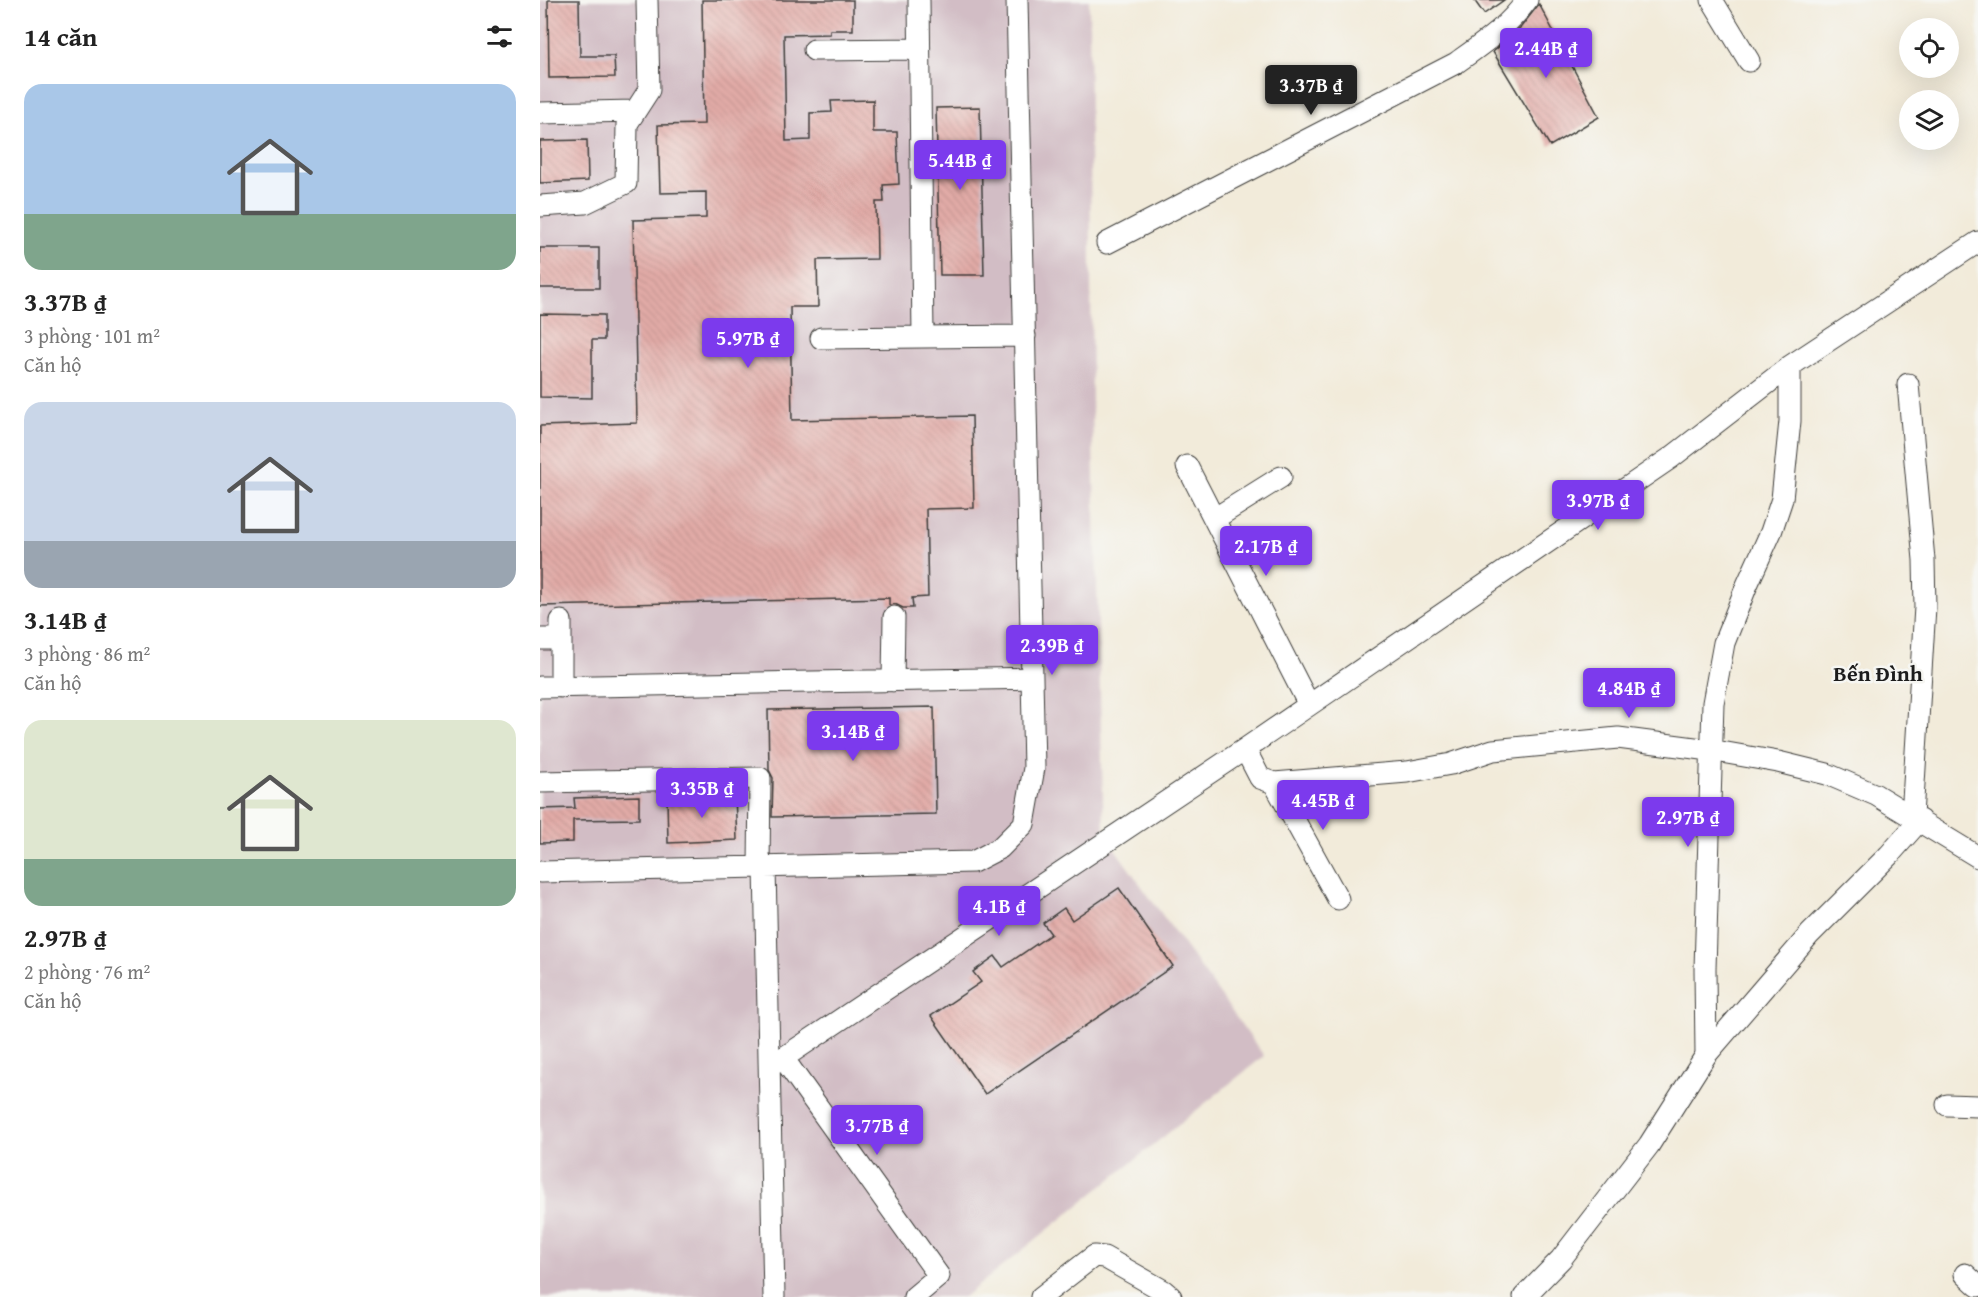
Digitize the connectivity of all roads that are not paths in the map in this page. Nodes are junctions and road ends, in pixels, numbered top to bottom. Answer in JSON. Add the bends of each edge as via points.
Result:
{"nodes":[{"id":1,"x":647,"y":0,"type":"edge"},
{"id":2,"x":919,"y":0,"type":"edge"},
{"id":3,"x":1017,"y":0,"type":"edge"},
{"id":4,"x":1527,"y":0,"type":"edge"},
{"id":5,"x":1712,"y":0,"type":"edge"},
{"id":6,"x":814,"y":50,"type":"dead end"},
{"id":7,"x":919,"y":50,"type":"junction"},
{"id":8,"x":1749,"y":61,"type":"dead end"},
{"id":9,"x":635,"y":111,"type":"junction"},
{"id":10,"x":540,"y":113,"type":"edge"},
{"id":11,"x":540,"y":206,"type":"edge"},
{"id":12,"x":1978,"y":242,"type":"edge"},
{"id":13,"x":1107,"y":243,"type":"dead end"},
{"id":14,"x":1025,"y":336,"type":"junction"},
{"id":15,"x":923,"y":337,"type":"junction"},
{"id":16,"x":821,"y":338,"type":"dead end"},
{"id":17,"x":1790,"y":366,"type":"junction"},
{"id":18,"x":1908,"y":384,"type":"dead end"},
{"id":19,"x":1187,"y":466,"type":"dead end"},
{"id":20,"x":1281,"y":477,"type":"dead end"},
{"id":21,"x":1214,"y":519,"type":"junction"},
{"id":22,"x":894,"y":617,"type":"dead end"},
{"id":23,"x":554,"y":633,"type":"edge"},
{"id":24,"x":1032,"y":678,"type":"junction"},
{"id":25,"x":893,"y":681,"type":"junction"},
{"id":26,"x":540,"y":687,"type":"edge"},
{"id":27,"x":561,"y":687,"type":"junction"},
{"id":28,"x":1309,"y":705,"type":"junction"},
{"id":29,"x":1245,"y":749,"type":"junction"},
{"id":30,"x":1710,"y":750,"type":"junction"},
{"id":31,"x":540,"y":782,"type":"edge"},
{"id":32,"x":1274,"y":783,"type":"junction"},
{"id":33,"x":1916,"y":818,"type":"junction"},
{"id":34,"x":1978,"y":856,"type":"edge"},
{"id":35,"x":762,"y":867,"type":"junction"},
{"id":36,"x":540,"y":872,"type":"edge"},
{"id":37,"x":1338,"y":898,"type":"dead end"},
{"id":38,"x":1706,"y":1055,"type":"junction"},
{"id":39,"x":1947,"y":1105,"type":"dead end"},
{"id":40,"x":1978,"y":1106,"type":"edge"},
{"id":41,"x":774,"y":1297,"type":"edge"},
{"id":42,"x":914,"y":1297,"type":"edge"},
{"id":43,"x":1041,"y":1297,"type":"edge"},
{"id":44,"x":1171,"y":1297,"type":"edge"},
{"id":45,"x":1524,"y":1297,"type":"edge"}],
"edges":[{"from":1,"to":9,"type":"street","via":[[649,90]]},
{"from":2,"to":7,"type":"street"},
{"from":3,"to":14,"type":"street"},
{"from":4,"to":13,"type":"street","via":[[1492,38],[1456,63]]},
{"from":5,"to":8,"type":"street"},
{"from":6,"to":7,"type":"street"},
{"from":7,"to":15,"type":"street"},
{"from":9,"to":10,"type":"street"},
{"from":9,"to":11,"type":"street","via":[[627,124],[626,183],[585,203]]},
{"from":12,"to":17,"type":"street"},
{"from":14,"to":15,"type":"street"},
{"from":14,"to":24,"type":"street"},
{"from":15,"to":16,"type":"street"},
{"from":17,"to":28,"type":"street","via":[[1672,457]]},
{"from":17,"to":30,"type":"street","via":[[1790,420],[1782,499],[1772,532],[1724,643],[1713,703]]},
{"from":18,"to":33,"type":"street","via":[[1925,584]]},
{"from":19,"to":21,"type":"street"},
{"from":20,"to":21,"type":"street"},
{"from":21,"to":28,"type":"street"},
{"from":22,"to":25,"type":"street"},
{"from":23,"to":27,"type":"street"},
{"from":24,"to":25,"type":"street"},
{"from":24,"to":35,"type":"street","via":[[1034,768],[1024,824],[1000,848],[973,862]]},
{"from":25,"to":27,"type":"street"},
{"from":26,"to":27,"type":"street"},
{"from":28,"to":29,"type":"street"},
{"from":29,"to":32,"type":"street","via":[[1260,778]]},
{"from":29,"to":42,"type":"street","via":[[783,1058],[939,1276]]},
{"from":30,"to":32,"type":"street","via":[[1608,738],[1493,750],[1451,764],[1407,772]]},
{"from":30,"to":33,"type":"street","via":[[1827,774]]},
{"from":30,"to":38,"type":"street"},
{"from":31,"to":35,"type":"street","via":[[760,778]]},
{"from":32,"to":37,"type":"street"},
{"from":33,"to":34,"type":"street"},
{"from":33,"to":38,"type":"street","via":[[1889,855],[1810,934]]},
{"from":35,"to":36,"type":"street"},
{"from":35,"to":41,"type":"street"},
{"from":38,"to":45,"type":"street","via":[[1649,1145],[1602,1209]]},
{"from":39,"to":40,"type":"street"},
{"from":43,"to":44,"type":"street","via":[[1094,1256],[1104,1257]]}]}
